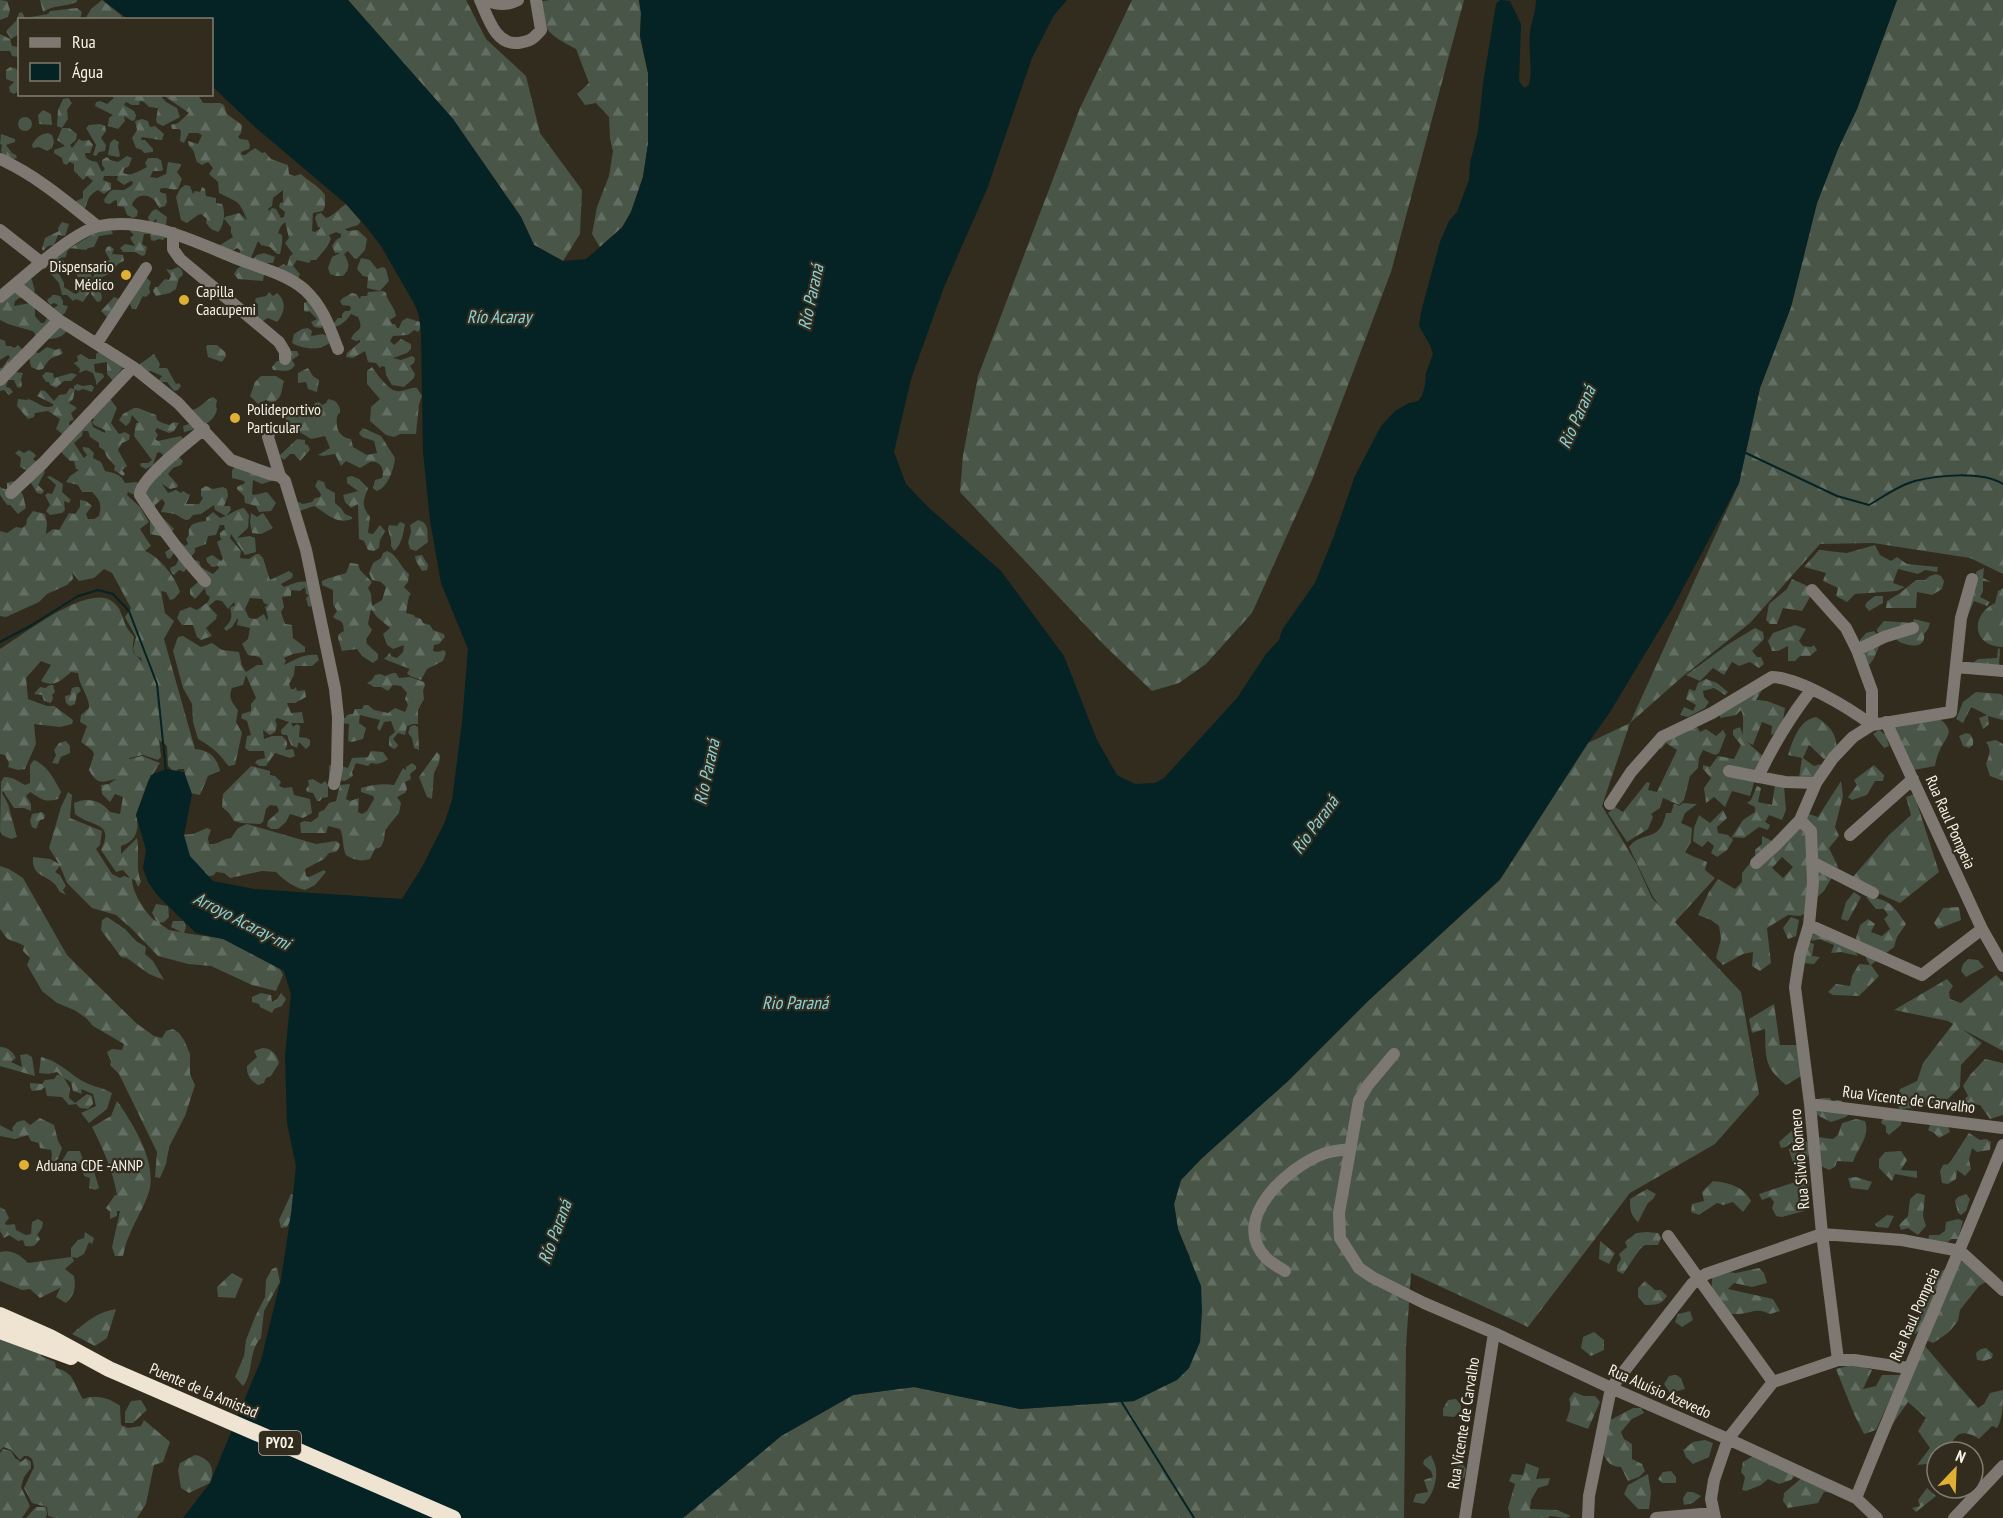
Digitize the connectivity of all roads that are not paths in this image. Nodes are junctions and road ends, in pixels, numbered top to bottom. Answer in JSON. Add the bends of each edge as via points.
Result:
{"nodes":[{"id":1,"x":480,"y":0,"type":"edge"},
{"id":2,"x":486,"y":0,"type":"edge"},
{"id":3,"x":518,"y":0,"type":"edge"},
{"id":4,"x":536,"y":0,"type":"edge"},
{"id":5,"x":0,"y":159,"type":"edge"},
{"id":6,"x":97,"y":226,"type":"junction"},
{"id":7,"x":0,"y":230,"type":"edge"},
{"id":8,"x":173,"y":233,"type":"junction"},
{"id":9,"x":42,"y":263,"type":"junction"},
{"id":10,"x":146,"y":268,"type":"dead end"},
{"id":11,"x":15,"y":285,"type":"junction"},
{"id":12,"x":0,"y":297,"type":"edge"},
{"id":13,"x":59,"y":320,"type":"junction"},
{"id":14,"x":97,"y":343,"type":"junction"},
{"id":15,"x":338,"y":349,"type":"dead end"},
{"id":16,"x":285,"y":358,"type":"dead end"},
{"id":17,"x":133,"y":367,"type":"junction"},
{"id":18,"x":0,"y":380,"type":"edge"},
{"id":19,"x":204,"y":429,"type":"junction"},
{"id":20,"x":271,"y":429,"type":"dead end"},
{"id":21,"x":280,"y":476,"type":"junction"},
{"id":22,"x":12,"y":493,"type":"dead end"},
{"id":23,"x":1972,"y":579,"type":"dead end"},
{"id":24,"x":205,"y":581,"type":"dead end"},
{"id":25,"x":1812,"y":590,"type":"dead end"},
{"id":26,"x":1913,"y":627,"type":"dead end"},
{"id":27,"x":1857,"y":650,"type":"junction"},
{"id":28,"x":1956,"y":667,"type":"junction"},
{"id":29,"x":2003,"y":671,"type":"edge"},
{"id":30,"x":1811,"y":690,"type":"junction"},
{"id":31,"x":1886,"y":722,"type":"junction"},
{"id":32,"x":1872,"y":725,"type":"junction"},
{"id":33,"x":1729,"y":771,"type":"dead end"},
{"id":34,"x":1758,"y":777,"type":"junction"},
{"id":35,"x":1913,"y":778,"type":"junction"},
{"id":36,"x":1816,"y":783,"type":"junction"},
{"id":37,"x":334,"y":784,"type":"dead end"},
{"id":38,"x":1610,"y":804,"type":"dead end"},
{"id":39,"x":1800,"y":820,"type":"junction"},
{"id":40,"x":1850,"y":835,"type":"dead end"},
{"id":41,"x":1756,"y":862,"type":"dead end"},
{"id":42,"x":1812,"y":862,"type":"junction"},
{"id":43,"x":1873,"y":893,"type":"dead end"},
{"id":44,"x":1809,"y":925,"type":"junction"},
{"id":45,"x":1982,"y":929,"type":"junction"},
{"id":46,"x":2003,"y":966,"type":"edge"},
{"id":47,"x":1394,"y":1054,"type":"dead end"},
{"id":48,"x":1810,"y":1104,"type":"junction"},
{"id":49,"x":2003,"y":1128,"type":"edge"},
{"id":50,"x":2003,"y":1145,"type":"edge"},
{"id":51,"x":1350,"y":1149,"type":"junction"},
{"id":52,"x":1822,"y":1234,"type":"junction"},
{"id":53,"x":1668,"y":1236,"type":"dead end"},
{"id":54,"x":1960,"y":1251,"type":"junction"},
{"id":55,"x":1285,"y":1270,"type":"dead end"},
{"id":56,"x":1697,"y":1279,"type":"junction"},
{"id":57,"x":2003,"y":1290,"type":"edge"},
{"id":58,"x":0,"y":1315,"type":"edge"},
{"id":59,"x":0,"y":1331,"type":"edge"},
{"id":60,"x":1494,"y":1333,"type":"junction"},
{"id":61,"x":48,"y":1343,"type":"junction"},
{"id":62,"x":1838,"y":1360,"type":"junction"},
{"id":63,"x":1908,"y":1368,"type":"junction"},
{"id":64,"x":1773,"y":1382,"type":"junction"},
{"id":65,"x":1611,"y":1388,"type":"junction"},
{"id":66,"x":1728,"y":1439,"type":"junction"},
{"id":67,"x":2003,"y":1466,"type":"edge"},
{"id":68,"x":1856,"y":1498,"type":"junction"},
{"id":69,"x":1714,"y":1516,"type":"edge"},
{"id":70,"x":1960,"y":1516,"type":"edge"},
{"id":71,"x":452,"y":1517,"type":"edge"},
{"id":72,"x":1465,"y":1518,"type":"edge"},
{"id":73,"x":1588,"y":1518,"type":"edge"},
{"id":74,"x":1656,"y":1518,"type":"edge"},
{"id":75,"x":1877,"y":1518,"type":"edge"}],
"edges":[{"from":1,"to":4,"type":"street","via":[[497,35],[514,43],[532,40],[541,30]]},
{"from":2,"to":3,"type":"street","via":[[496,4]]},
{"from":5,"to":6,"type":"street","via":[[42,181]]},
{"from":6,"to":8,"type":"street","via":[[145,226]]},
{"from":6,"to":9,"type":"street","via":[[69,241]]},
{"from":7,"to":9,"type":"street"},
{"from":8,"to":15,"type":"street","via":[[285,277],[304,290],[326,315]]},
{"from":8,"to":16,"type":"street","via":[[173,249],[180,259],[279,342]]},
{"from":9,"to":11,"type":"street"},
{"from":10,"to":14,"type":"street"},
{"from":11,"to":12,"type":"street"},
{"from":11,"to":13,"type":"street"},
{"from":13,"to":14,"type":"street"},
{"from":13,"to":18,"type":"street"},
{"from":14,"to":17,"type":"street"},
{"from":17,"to":19,"type":"street"},
{"from":17,"to":22,"type":"street"},
{"from":19,"to":21,"type":"street","via":[[231,460]]},
{"from":19,"to":24,"type":"street","via":[[147,478],[140,495],[180,555]]},
{"from":20,"to":21,"type":"street","via":[[268,437]]},
{"from":21,"to":37,"type":"street","via":[[285,481],[306,550],[335,689],[338,717]]},
{"from":23,"to":28,"type":"street","via":[[1962,611]]},
{"from":25,"to":27,"type":"street","via":[[1846,628]]},
{"from":26,"to":27,"type":"street"},
{"from":27,"to":32,"type":"street","via":[[1872,691]]},
{"from":28,"to":29,"type":"street"},
{"from":28,"to":31,"type":"street","via":[[1951,712]]},
{"from":30,"to":32,"type":"street"},
{"from":30,"to":34,"type":"street","via":[[1775,742]]},
{"from":30,"to":38,"type":"street","via":[[1772,677],[1712,713],[1677,728],[1650,749]]},
{"from":31,"to":32,"type":"street"},
{"from":31,"to":35,"type":"street","name":"Rua Raul Pompeia"},
{"from":32,"to":36,"type":"street","via":[[1842,747]]},
{"from":33,"to":34,"type":"street"},
{"from":34,"to":36,"type":"street"},
{"from":35,"to":40,"type":"street"},
{"from":35,"to":45,"type":"street","name":"Rua Raul Pompeia"},
{"from":36,"to":39,"type":"street"},
{"from":39,"to":41,"type":"street"},
{"from":39,"to":42,"type":"street","name":"Rua Silvio Romero","via":[[1811,831]]},
{"from":42,"to":43,"type":"street"},
{"from":42,"to":44,"type":"street","name":"Rua Silvio Romero"},
{"from":44,"to":45,"type":"street","via":[[1922,975]]},
{"from":44,"to":48,"type":"street","name":"Rua Silvio Romero","via":[[1796,987]]},
{"from":45,"to":46,"type":"street","name":"Rua Raul Pompeia"},
{"from":47,"to":51,"type":"street","name":"Rua Aluísio Azevedo","via":[[1359,1100]]},
{"from":48,"to":49,"type":"street","name":"Rua Vicente de Carvalho"},
{"from":48,"to":52,"type":"street","name":"Rua Silvio Romero"},
{"from":50,"to":54,"type":"street","name":"Rua Raul Pompeia"},
{"from":51,"to":55,"type":"street","via":[[1324,1154],[1297,1168],[1274,1189],[1256,1216],[1254,1231],[1258,1245],[1266,1258]]},
{"from":51,"to":60,"type":"street","name":"Rua Aluísio Azevedo","via":[[1339,1213],[1340,1238],[1359,1268],[1424,1303]]},
{"from":52,"to":54,"type":"street","via":[[1902,1239]]},
{"from":52,"to":56,"type":"street"},
{"from":52,"to":62,"type":"street","name":"Rua Silvio Romero"},
{"from":53,"to":56,"type":"street"},
{"from":54,"to":57,"type":"street"},
{"from":54,"to":63,"type":"street","name":"Rua Raul Pompeia"},
{"from":56,"to":64,"type":"street"},
{"from":56,"to":65,"type":"street"},
{"from":58,"to":61,"type":"highway","number":"PY02"},
{"from":59,"to":61,"type":"highway","number":"PY02"},
{"from":60,"to":65,"type":"street","name":"Rua Aluísio Azevedo"},
{"from":60,"to":72,"type":"street","name":"Rua Vicente de Carvalho"},
{"from":61,"to":71,"type":"highway","name":"Puente de la Amistad","number":"PY02"},
{"from":62,"to":63,"type":"street"},
{"from":62,"to":64,"type":"street"},
{"from":63,"to":68,"type":"street","name":"Rua Raul Pompeia"},
{"from":64,"to":66,"type":"street"},
{"from":65,"to":66,"type":"street","name":"Rua Aluísio Azevedo"},
{"from":65,"to":73,"type":"street"},
{"from":66,"to":68,"type":"street","name":"Rua Aluísio Azevedo"},
{"from":66,"to":69,"type":"street","via":[[1714,1480]]},
{"from":67,"to":70,"type":"street"},
{"from":68,"to":75,"type":"street","name":"Rua Aluísio Azevedo"},
{"from":69,"to":74,"type":"street"}]}
